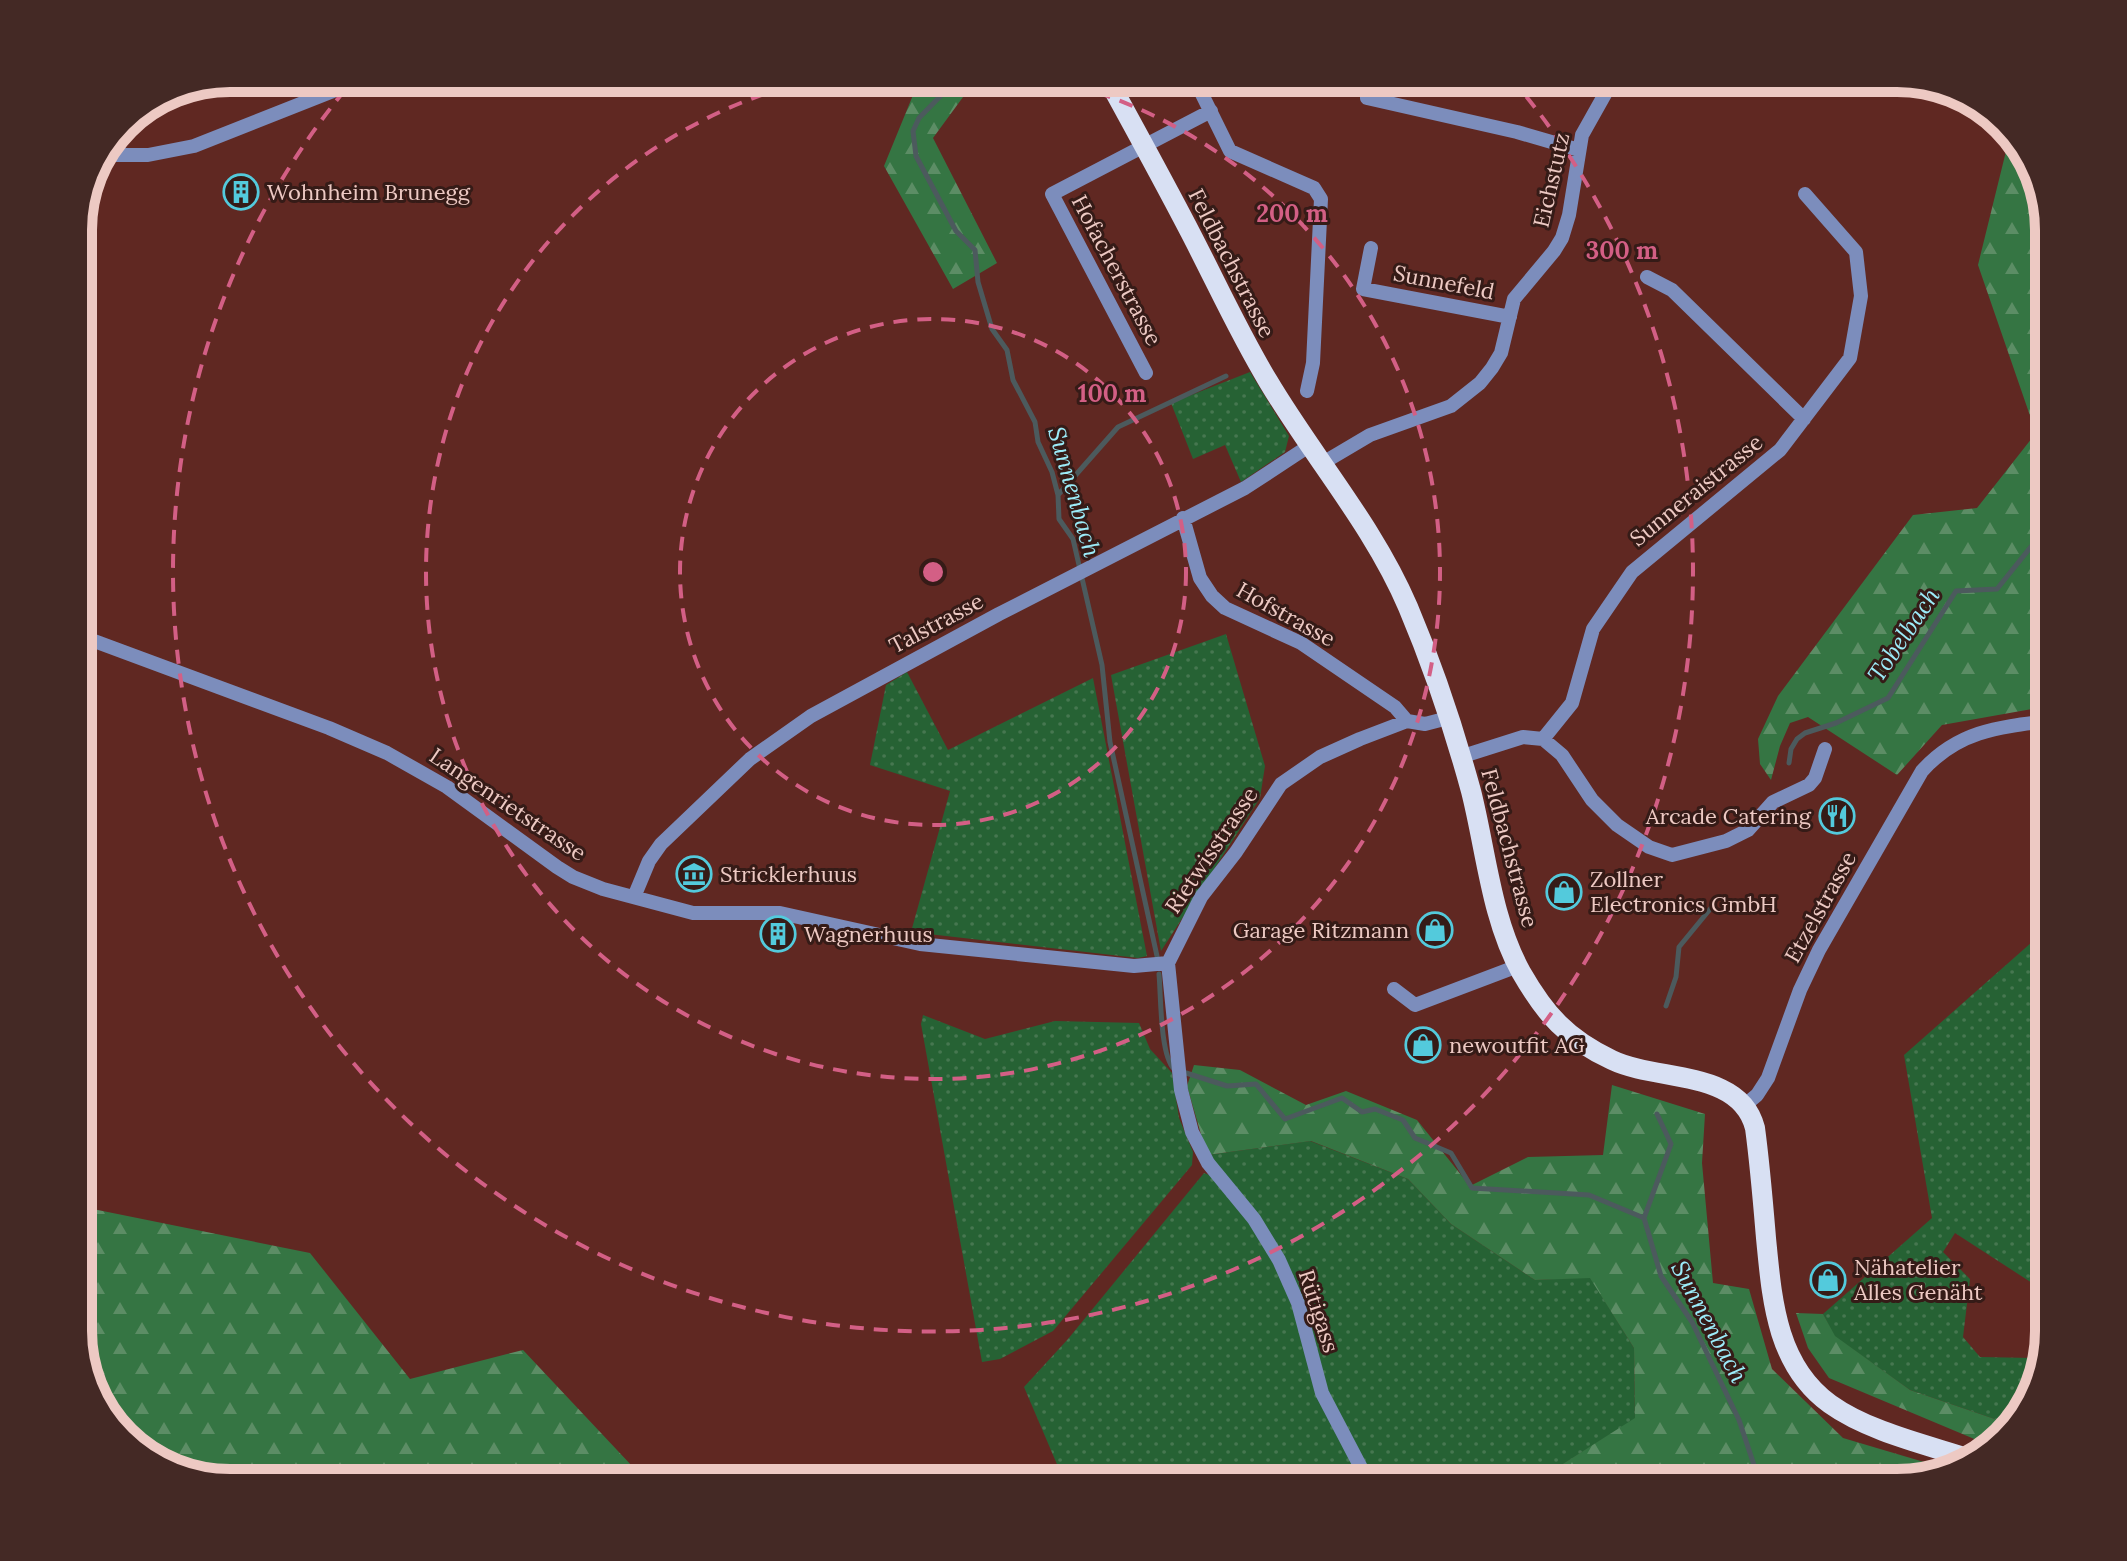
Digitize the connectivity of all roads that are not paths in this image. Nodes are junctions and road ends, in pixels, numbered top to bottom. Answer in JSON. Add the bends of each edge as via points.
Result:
{"nodes":[{"id":1,"x":331,"y":92,"type":"edge"},
{"id":2,"x":1115,"y":92,"type":"edge"},
{"id":3,"x":1201,"y":92,"type":"edge"},
{"id":4,"x":1605,"y":92,"type":"edge"},
{"id":5,"x":1367,"y":98,"type":"dead end"},
{"id":6,"x":1211,"y":111,"type":"junction"},
{"id":7,"x":1144,"y":146,"type":"junction"},
{"id":8,"x":1579,"y":150,"type":"junction"},
{"id":9,"x":114,"y":155,"type":"edge"},
{"id":10,"x":1805,"y":194,"type":"dead end"},
{"id":11,"x":1371,"y":248,"type":"dead end"},
{"id":12,"x":1647,"y":277,"type":"dead end"},
{"id":13,"x":1510,"y":317,"type":"junction"},
{"id":14,"x":1146,"y":373,"type":"dead end"},
{"id":15,"x":1307,"y":391,"type":"dead end"},
{"id":16,"x":1804,"y":419,"type":"junction"},
{"id":17,"x":1309,"y":446,"type":"junction"},
{"id":18,"x":1321,"y":464,"type":"junction"},
{"id":19,"x":1183,"y":518,"type":"junction"},
{"id":20,"x":92,"y":640,"type":"edge"},
{"id":21,"x":1448,"y":718,"type":"junction"},
{"id":22,"x":1407,"y":721,"type":"junction"},
{"id":23,"x":2035,"y":723,"type":"edge"},
{"id":24,"x":1543,"y":739,"type":"junction"},
{"id":25,"x":1825,"y":749,"type":"dead end"},
{"id":26,"x":1460,"y":757,"type":"junction"},
{"id":27,"x":634,"y":897,"type":"junction"},
{"id":28,"x":1168,"y":963,"type":"junction"},
{"id":29,"x":1518,"y":966,"type":"junction"},
{"id":30,"x":1394,"y":989,"type":"dead end"},
{"id":31,"x":1745,"y":1105,"type":"junction"},
{"id":32,"x":1959,"y":1455,"type":"edge"},
{"id":33,"x":1362,"y":1469,"type":"edge"}],
"edges":[{"from":1,"to":9,"type":"street","via":[[194,146]]},
{"from":2,"to":7,"type":"main road","name":"Feldbachstrasse"},
{"from":3,"to":6,"type":"street"},
{"from":4,"to":8,"type":"street","name":"Eichstutz"},
{"from":5,"to":8,"type":"street"},
{"from":6,"to":7,"type":"street"},
{"from":6,"to":15,"type":"street","via":[[1230,151],[1314,188],[1321,199]]},
{"from":7,"to":14,"type":"street","name":"Hofacherstrasse","via":[[1052,194]]},
{"from":7,"to":17,"type":"main road","name":"Feldbachstrasse","via":[[1254,358]]},
{"from":8,"to":13,"type":"street","name":"Eichstutz","via":[[1562,238],[1514,299]]},
{"from":10,"to":16,"type":"street","name":"Sunneraistrasse","via":[[1856,252],[1861,296],[1850,358]]},
{"from":11,"to":13,"type":"street","name":"Sunnefeld","via":[[1363,289]]},
{"from":12,"to":16,"type":"street","via":[[1672,290]]},
{"from":13,"to":18,"type":"street","name":"Eichstutz","via":[[1501,353],[1466,396],[1433,414],[1370,435]]},
{"from":16,"to":24,"type":"street","name":"Sunneraistrasse","via":[[1780,450],[1632,572],[1593,629],[1572,703]]},
{"from":17,"to":18,"type":"main road","name":"Feldbachstrasse"},
{"from":17,"to":19,"type":"street","name":"Talstrasse","via":[[1245,488]]},
{"from":18,"to":21,"type":"main road","name":"Feldbachstrasse","via":[[1394,576]]},
{"from":19,"to":22,"type":"street","name":"Hofstrasse","via":[[1200,578],[1225,608],[1301,643],[1395,707]]},
{"from":19,"to":27,"type":"street","name":"Talstrasse","via":[[828,706],[764,748],[658,848]]},
{"from":20,"to":27,"type":"street","name":"Langenrietstrasse","via":[[387,753],[447,787],[573,877]]},
{"from":21,"to":22,"type":"street","name":"Rietwisstrasse","via":[[1425,724]]},
{"from":21,"to":26,"type":"main road","name":"Feldbachstrasse"},
{"from":22,"to":28,"type":"street","name":"Rietwisstrasse","via":[[1320,757],[1281,784],[1201,897]]},
{"from":23,"to":31,"type":"street","name":"Etzelstrasse","via":[[1977,733],[1956,742],[1922,771],[1819,950],[1768,1078]]},
{"from":24,"to":25,"type":"street","via":[[1617,825],[1672,855],[1748,830],[1773,802],[1809,785]]},
{"from":24,"to":26,"type":"street","via":[[1523,737]]},
{"from":26,"to":29,"type":"main road","name":"Feldbachstrasse","via":[[1498,909]]},
{"from":27,"to":28,"type":"street","name":"Langenrietstrasse","via":[[693,913],[780,913],[920,944],[1134,966]]},
{"from":28,"to":33,"type":"street","name":"Rütigass","via":[[1181,1090],[1192,1132],[1208,1163],[1254,1219],[1279,1260],[1298,1303],[1322,1393]]},
{"from":29,"to":30,"type":"street","via":[[1415,1005]]},
{"from":29,"to":31,"type":"main road","name":"Feldbachstrasse","via":[[1553,1021],[1591,1049],[1636,1070],[1721,1088]]},
{"from":31,"to":32,"type":"main road","via":[[1755,1128],[1772,1298],[1796,1367],[1810,1386],[1850,1415]]}]}
